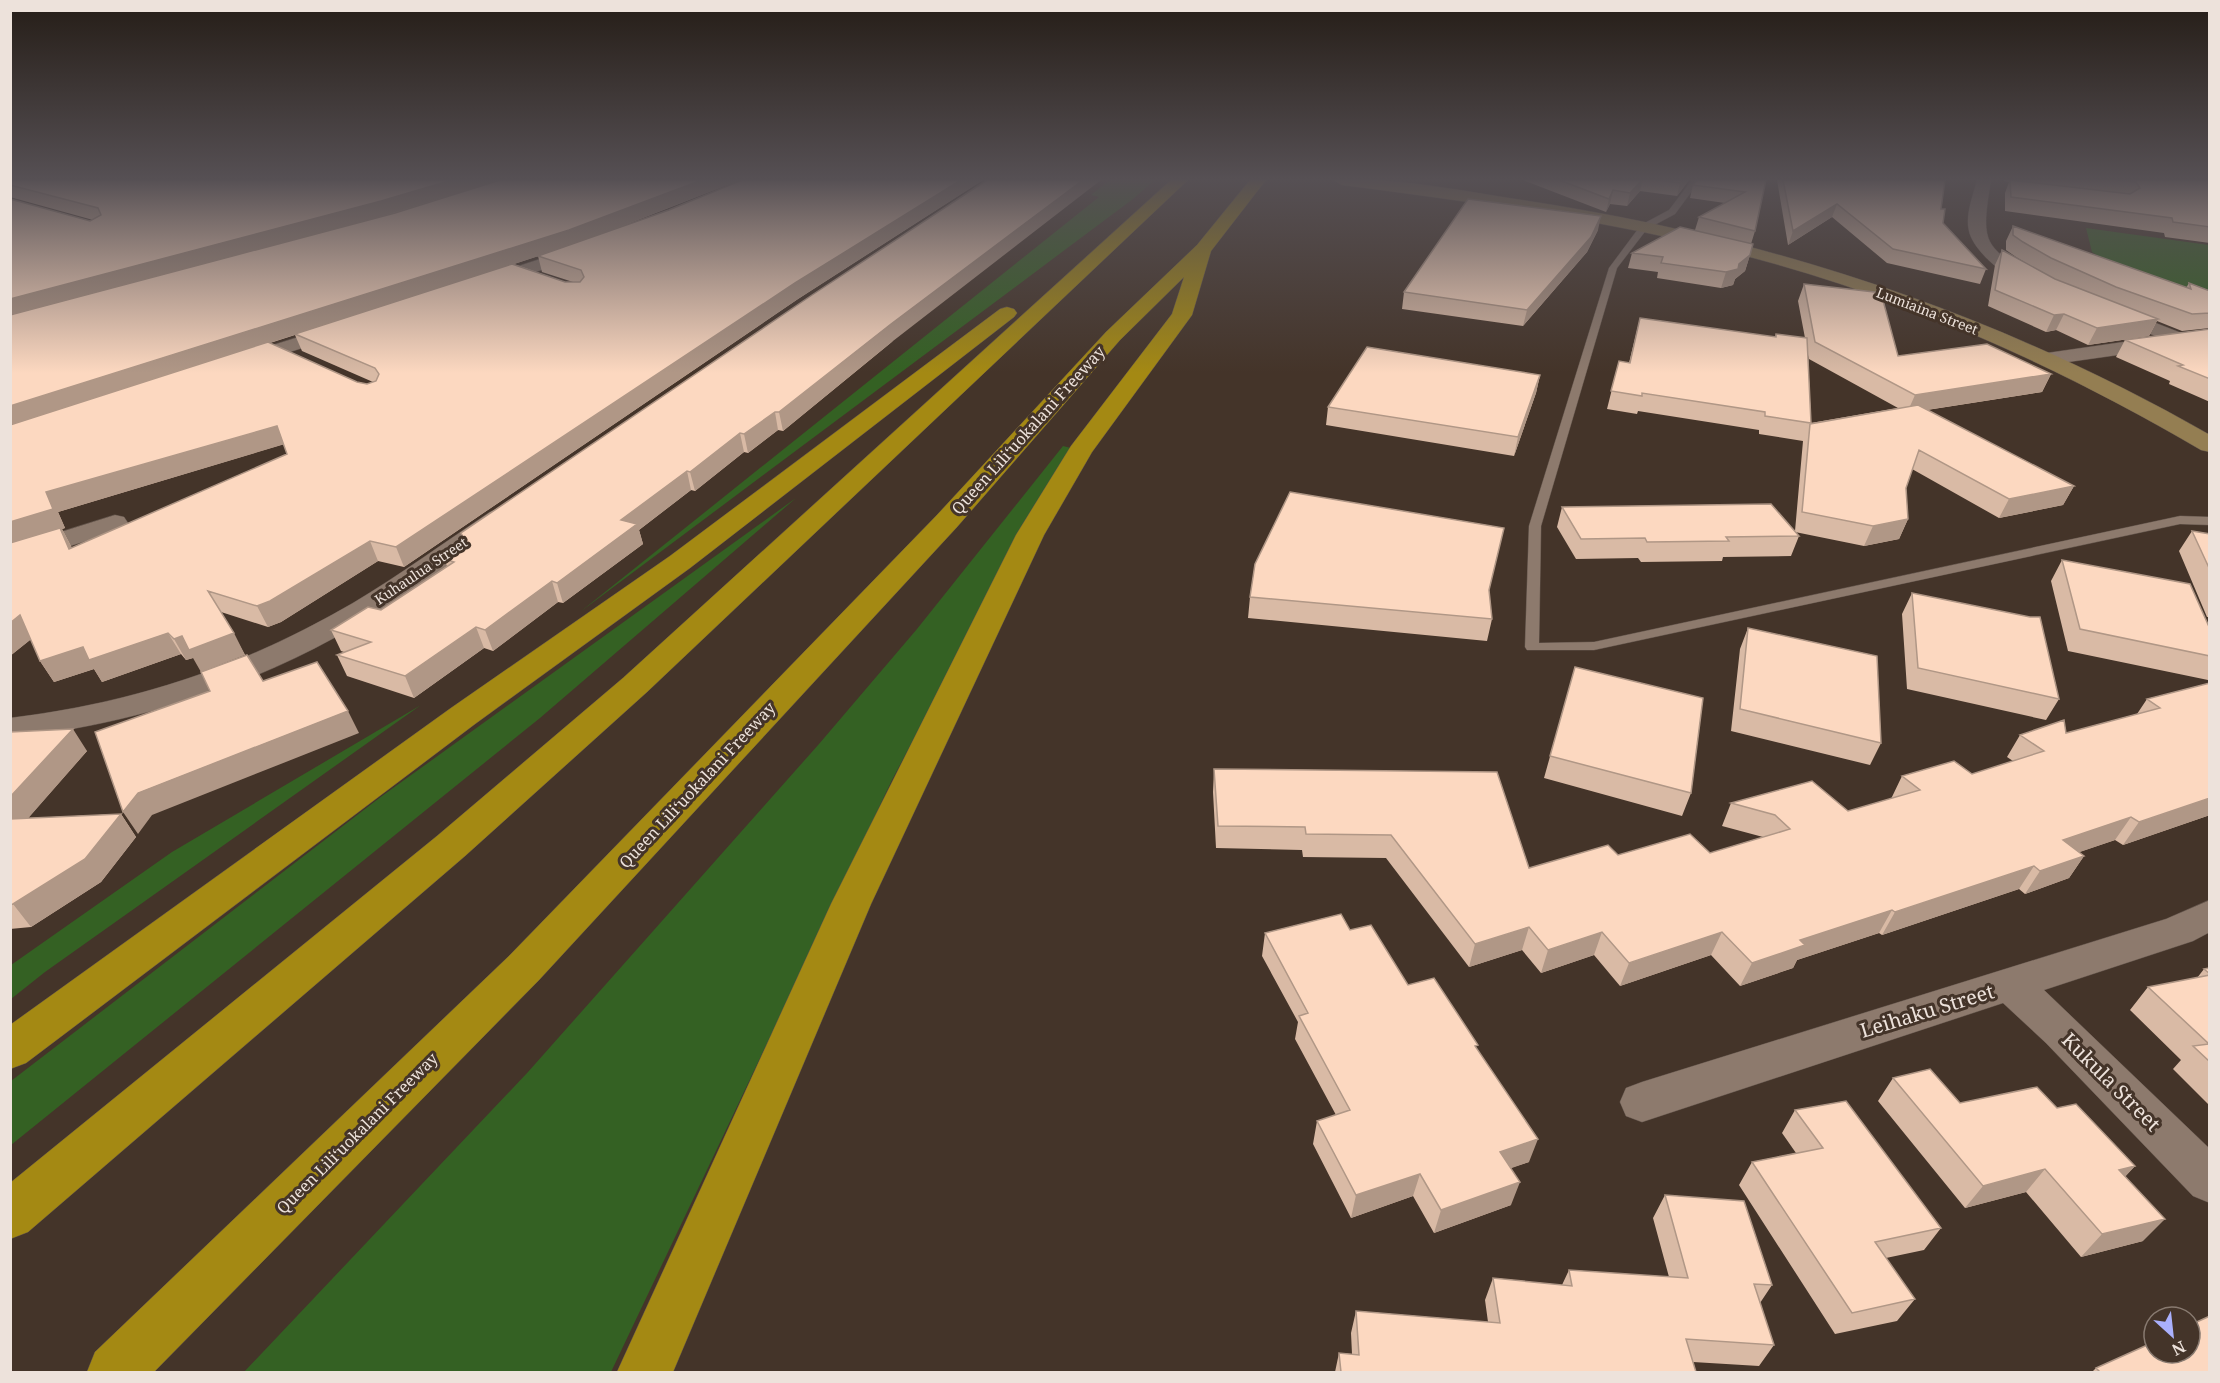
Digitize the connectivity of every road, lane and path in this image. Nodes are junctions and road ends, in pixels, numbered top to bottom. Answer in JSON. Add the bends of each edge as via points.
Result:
{"nodes":[{"id":1,"x":596,"y":245,"type":"edge"},
{"id":2,"x":1110,"y":245,"type":"edge"},
{"id":3,"x":1207,"y":245,"type":"edge"},
{"id":4,"x":1631,"y":245,"type":"edge"},
{"id":5,"x":1718,"y":245,"type":"edge"},
{"id":6,"x":1983,"y":245,"type":"edge"},
{"id":7,"x":1203,"y":249,"type":"junction"},
{"id":8,"x":1095,"y":258,"type":"junction"},
{"id":9,"x":519,"y":272,"type":"junction"},
{"id":10,"x":547,"y":281,"type":"edge"},
{"id":11,"x":474,"y":286,"type":"edge"},
{"id":12,"x":2050,"y":287,"type":"edge"},
{"id":13,"x":2100,"y":307,"type":"edge"},
{"id":14,"x":363,"y":322,"type":"edge"},
{"id":15,"x":2210,"y":336,"type":"edge"},
{"id":16,"x":2180,"y":339,"type":"junction"},
{"id":17,"x":277,"y":350,"type":"junction"},
{"id":18,"x":2047,"y":359,"type":"junction"},
{"id":19,"x":304,"y":362,"type":"edge"},
{"id":20,"x":221,"y":368,"type":"edge"},
{"id":21,"x":2210,"y":445,"type":"edge"},
{"id":22,"x":520,"y":503,"type":"edge"},
{"id":23,"x":2210,"y":521,"type":"edge"},
{"id":24,"x":114,"y":523,"type":"dead end"},
{"id":25,"x":10,"y":557,"type":"edge"},
{"id":26,"x":10,"y":728,"type":"edge"},
{"id":27,"x":2210,"y":914,"type":"edge"},
{"id":28,"x":2011,"y":985,"type":"junction"},
{"id":29,"x":10,"y":1050,"type":"edge"},
{"id":30,"x":1642,"y":1102,"type":"dead end"},
{"id":31,"x":2210,"y":1181,"type":"edge"},
{"id":32,"x":10,"y":1215,"type":"edge"},
{"id":33,"x":115,"y":1372,"type":"edge"},
{"id":34,"x":645,"y":1372,"type":"edge"}],
"edges":[{"from":1,"to":9,"type":"street"},
{"from":2,"to":8,"type":"highway"},
{"from":3,"to":7,"type":"highway","name":"Queen Liliʻuokalani Freeway"},
{"from":4,"to":23,"type":"lane","via":[[1613,268],[1535,526],[1532,647],[1594,646],[2180,520]]},
{"from":5,"to":18,"type":"street","name":"Lumiaina Street","via":[[1866,288]]},
{"from":6,"to":12,"type":"street","via":[[2003,262]]},
{"from":7,"to":33,"type":"highway","name":"Queen Liliʻuokalani Freeway","via":[[1113,336],[947,521],[524,968]]},
{"from":7,"to":34,"type":"highway","via":[[1182,315],[1080,451],[1030,535],[851,904]]},
{"from":8,"to":29,"type":"highway","via":[[1027,298],[680,562],[463,716]]},
{"from":8,"to":32,"type":"highway","via":[[635,685],[452,846]]},
{"from":9,"to":10,"type":"street"},
{"from":9,"to":11,"type":"street"},
{"from":13,"to":16,"type":"street"},
{"from":14,"to":17,"type":"street"},
{"from":15,"to":16,"type":"street"},
{"from":16,"to":18,"type":"street"},
{"from":17,"to":19,"type":"street"},
{"from":17,"to":20,"type":"street"},
{"from":18,"to":21,"type":"street","name":"Lumiaina Street","via":[[2122,394]]},
{"from":22,"to":26,"type":"street","name":"Kuhaulua Street","via":[[364,609],[266,660],[138,705]]},
{"from":24,"to":25,"type":"street"},
{"from":27,"to":28,"type":"street","name":"Leihaku Street","via":[[2179,930]]},
{"from":28,"to":30,"type":"street","name":"Leihaku Street"},
{"from":28,"to":31,"type":"street","name":"Kukula Street"}]}
